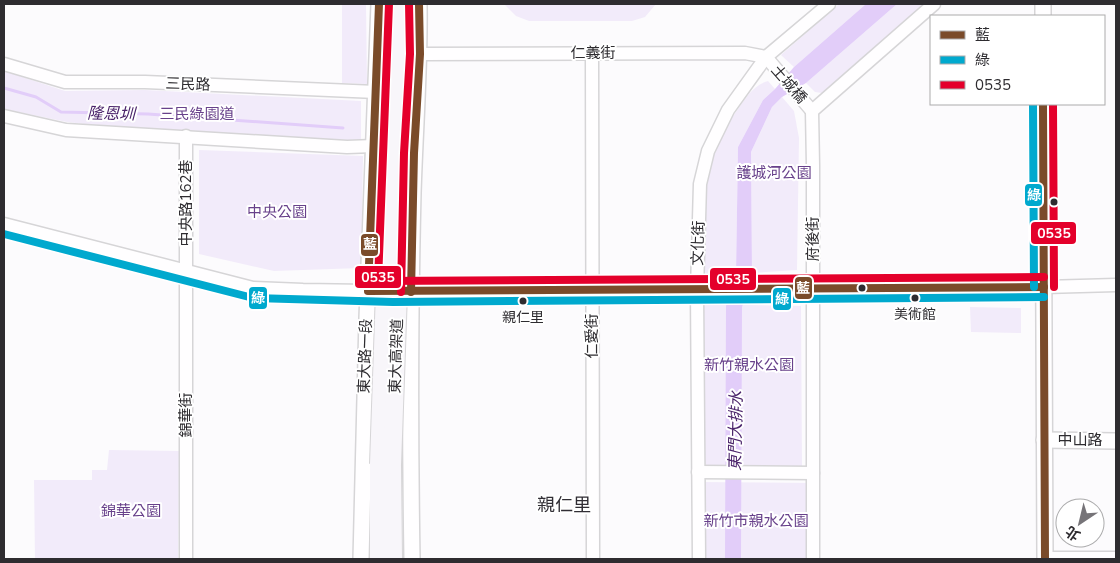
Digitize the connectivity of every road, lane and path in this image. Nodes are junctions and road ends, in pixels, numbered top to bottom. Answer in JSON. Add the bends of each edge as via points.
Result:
{"nodes":[{"id":1,"x":379,"y":4,"type":"edge"},
{"id":2,"x":395,"y":4,"type":"edge"},
{"id":3,"x":408,"y":4,"type":"edge"},
{"id":4,"x":419,"y":4,"type":"edge"},
{"id":5,"x":829,"y":4,"type":"edge"},
{"id":6,"x":934,"y":4,"type":"edge"},
{"id":7,"x":592,"y":53,"type":"junction"},
{"id":8,"x":420,"y":54,"type":"junction"},
{"id":9,"x":766,"y":57,"type":"junction"},
{"id":10,"x":4,"y":64,"type":"edge"},
{"id":11,"x":376,"y":92,"type":"junction"},
{"id":12,"x":1043,"y":105,"type":"edge"},
{"id":13,"x":812,"y":110,"type":"junction"},
{"id":14,"x":4,"y":116,"type":"edge"},
{"id":15,"x":186,"y":136,"type":"junction"},
{"id":16,"x":374,"y":146,"type":"junction"},
{"id":17,"x":4,"y":224,"type":"edge"},
{"id":18,"x":186,"y":270,"type":"junction"},
{"id":19,"x":1116,"y":285,"type":"edge"},
{"id":20,"x":1044,"y":287,"type":"junction"},
{"id":21,"x":813,"y":288,"type":"junction"},
{"id":22,"x":592,"y":290,"type":"junction"},
{"id":23,"x":697,"y":290,"type":"junction"},
{"id":24,"x":368,"y":291,"type":"junction"},
{"id":25,"x":411,"y":292,"type":"junction"},
{"id":26,"x":1044,"y":440,"type":"junction"},
{"id":27,"x":1116,"y":440,"type":"edge"},
{"id":28,"x":386,"y":465,"type":"junction"},
{"id":29,"x":698,"y":472,"type":"junction"},
{"id":30,"x":813,"y":472,"type":"junction"},
{"id":31,"x":1116,"y":558,"type":"edge"},
{"id":32,"x":186,"y":559,"type":"edge"},
{"id":33,"x":361,"y":559,"type":"edge"},
{"id":34,"x":379,"y":559,"type":"edge"},
{"id":35,"x":392,"y":559,"type":"edge"},
{"id":36,"x":412,"y":559,"type":"edge"},
{"id":37,"x":593,"y":559,"type":"edge"},
{"id":38,"x":699,"y":559,"type":"edge"},
{"id":39,"x":813,"y":559,"type":"edge"},
{"id":40,"x":1045,"y":559,"type":"edge"}],
"edges":[{"from":1,"to":11,"type":"street","name":"東大路一段"},
{"from":2,"to":28,"type":"main road","name":"東大高架道","bridge":true},
{"from":3,"to":28,"type":"main road","name":"東大高架道","bridge":true},
{"from":4,"to":8,"type":"street"},
{"from":5,"to":9,"type":"street","name":"文化街"},
{"from":6,"to":13,"type":"street"},
{"from":7,"to":8,"type":"street","name":"仁義街"},
{"from":7,"to":9,"type":"street","name":"仁義街","via":[[742,53]]},
{"from":7,"to":22,"type":"street","name":"仁愛街"},
{"from":8,"to":25,"type":"street"},
{"from":9,"to":13,"type":"street","name":"土城橋"},
{"from":9,"to":23,"type":"street","name":"文化街","via":[[728,110],[708,151],[700,184]]},
{"from":10,"to":11,"type":"street","name":"三民路","via":[[65,82],[145,82]]},
{"from":11,"to":16,"type":"street","name":"東大路一段"},
{"from":12,"to":20,"type":"street"},
{"from":13,"to":21,"type":"street","name":"府後街"},
{"from":14,"to":15,"type":"street","via":[[66,130]]},
{"from":15,"to":16,"type":"street"},
{"from":15,"to":18,"type":"street","name":"中央路162巷"},
{"from":16,"to":24,"type":"street","name":"東大路一段"},
{"from":17,"to":18,"type":"street"},
{"from":18,"to":24,"type":"street","via":[[253,288]]},
{"from":18,"to":32,"type":"street","name":"錦華街"},
{"from":19,"to":20,"type":"street"},
{"from":20,"to":21,"type":"street"},
{"from":20,"to":26,"type":"street"},
{"from":21,"to":23,"type":"street"},
{"from":21,"to":30,"type":"street","name":"府後街"},
{"from":22,"to":23,"type":"street"},
{"from":22,"to":25,"type":"street"},
{"from":22,"to":37,"type":"street","name":"仁愛街"},
{"from":23,"to":29,"type":"street","name":"文化街"},
{"from":24,"to":25,"type":"street"},
{"from":24,"to":33,"type":"street","name":"東大路一段"},
{"from":25,"to":36,"type":"street"},
{"from":26,"to":27,"type":"street","name":"中山路"},
{"from":26,"to":40,"type":"street"},
{"from":28,"to":34,"type":"main road","name":"東大高架道"},
{"from":28,"to":35,"type":"main road","name":"東大高架道"},
{"from":29,"to":30,"type":"street"},
{"from":29,"to":38,"type":"street","name":"文化街"},
{"from":30,"to":39,"type":"street","name":"府後街"},
{"from":31,"to":40,"type":"street"}]}
